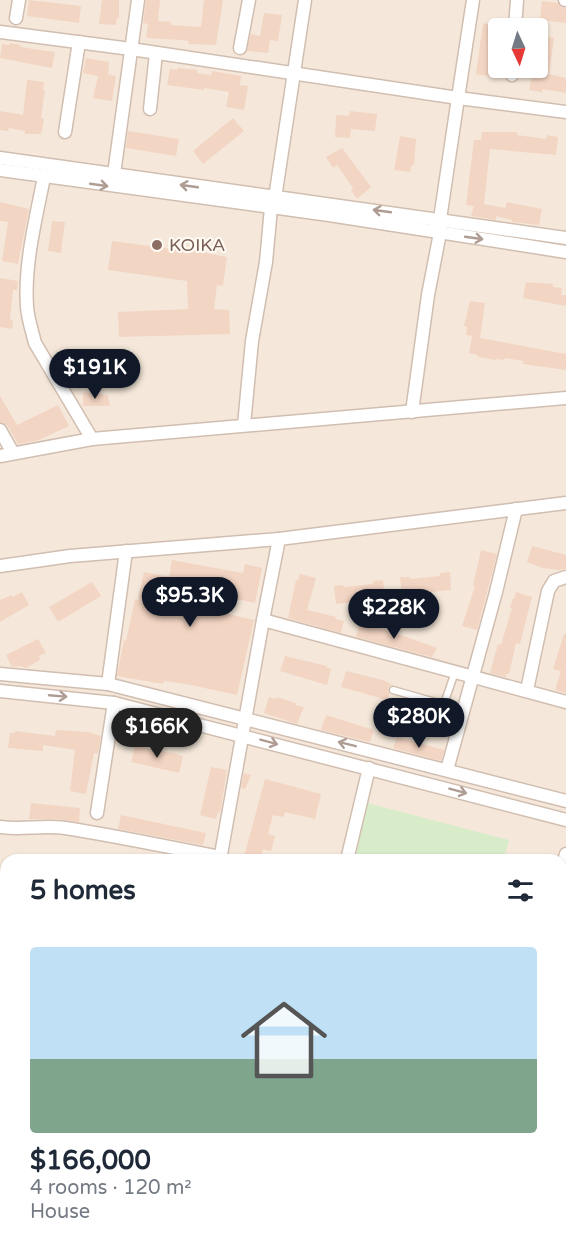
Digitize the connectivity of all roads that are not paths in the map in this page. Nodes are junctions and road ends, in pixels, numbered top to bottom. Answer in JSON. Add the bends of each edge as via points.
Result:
{"nodes":[{"id":1,"x":18,"y":0,"type":"edge"},
{"id":2,"x":138,"y":0,"type":"edge"},
{"id":3,"x":249,"y":0,"type":"edge"},
{"id":4,"x":305,"y":0,"type":"edge"},
{"id":5,"x":473,"y":0,"type":"edge"},
{"id":6,"x":517,"y":0,"type":"edge"},
{"id":7,"x":16,"y":18,"type":"dead end"},
{"id":8,"x":516,"y":18,"type":"edge"},
{"id":9,"x":0,"y":32,"type":"edge"},
{"id":10,"x":79,"y":42,"type":"junction"},
{"id":11,"x":240,"y":48,"type":"dead end"},
{"id":12,"x":131,"y":49,"type":"junction"},
{"id":13,"x":156,"y":53,"type":"junction"},
{"id":14,"x":294,"y":74,"type":"junction"},
{"id":15,"x":458,"y":98,"type":"junction"},
{"id":16,"x":150,"y":109,"type":"dead end"},
{"id":17,"x":566,"y":112,"type":"edge"},
{"id":18,"x":65,"y":132,"type":"dead end"},
{"id":19,"x":0,"y":158,"type":"edge"},
{"id":20,"x":0,"y":170,"type":"edge"},
{"id":21,"x":114,"y":174,"type":"junction"},
{"id":22,"x":80,"y":175,"type":"junction"},
{"id":23,"x":44,"y":177,"type":"junction"},
{"id":24,"x":273,"y":203,"type":"junction"},
{"id":25,"x":440,"y":219,"type":"junction"},
{"id":26,"x":440,"y":233,"type":"junction"},
{"id":27,"x":566,"y":238,"type":"edge"},
{"id":28,"x":566,"y":252,"type":"edge"},
{"id":29,"x":566,"y":398,"type":"edge"},
{"id":30,"x":412,"y":412,"type":"junction"},
{"id":31,"x":244,"y":425,"type":"junction"},
{"id":32,"x":0,"y":430,"type":"edge"},
{"id":33,"x":92,"y":439,"type":"junction"},
{"id":34,"x":13,"y":453,"type":"junction"},
{"id":35,"x":0,"y":456,"type":"edge"},
{"id":36,"x":566,"y":503,"type":"edge"},
{"id":37,"x":516,"y":509,"type":"junction"},
{"id":38,"x":279,"y":539,"type":"junction"},
{"id":39,"x":126,"y":551,"type":"junction"},
{"id":40,"x":0,"y":566,"type":"edge"},
{"id":41,"x":566,"y":577,"type":"edge"},
{"id":42,"x":262,"y":620,"type":"junction"},
{"id":43,"x":455,"y":672,"type":"junction"},
{"id":44,"x":0,"y":674,"type":"edge"},
{"id":45,"x":472,"y":676,"type":"junction"},
{"id":46,"x":108,"y":684,"type":"junction"},
{"id":47,"x":393,"y":690,"type":"dead end"},
{"id":48,"x":527,"y":690,"type":"junction"},
{"id":49,"x":0,"y":691,"type":"edge"},
{"id":50,"x":566,"y":702,"type":"edge"},
{"id":51,"x":114,"y":703,"type":"junction"},
{"id":52,"x":245,"y":718,"type":"junction"},
{"id":53,"x":242,"y":734,"type":"junction"},
{"id":54,"x":369,"y":768,"type":"junction"},
{"id":55,"x":447,"y":770,"type":"junction"},
{"id":56,"x":566,"y":801,"type":"edge"},
{"id":57,"x":97,"y":813,"type":"dead end"},
{"id":58,"x":566,"y":820,"type":"edge"},
{"id":59,"x":0,"y":827,"type":"edge"},
{"id":60,"x":201,"y":854,"type":"edge"},
{"id":61,"x":221,"y":854,"type":"edge"},
{"id":62,"x":348,"y":854,"type":"edge"}],
"edges":[{"from":1,"to":7,"type":"street"},
{"from":2,"to":12,"type":"street"},
{"from":3,"to":11,"type":"street"},
{"from":4,"to":14,"type":"street"},
{"from":5,"to":15,"type":"street"},
{"from":6,"to":8,"type":"street"},
{"from":9,"to":10,"type":"street"},
{"from":10,"to":12,"type":"street"},
{"from":10,"to":18,"type":"street"},
{"from":12,"to":13,"type":"street"},
{"from":12,"to":21,"type":"street"},
{"from":13,"to":14,"type":"street"},
{"from":13,"to":16,"type":"street"},
{"from":14,"to":15,"type":"street"},
{"from":14,"to":24,"type":"street"},
{"from":15,"to":17,"type":"street"},
{"from":15,"to":25,"type":"street"},
{"from":19,"to":22,"type":"street"},
{"from":20,"to":23,"type":"street"},
{"from":21,"to":22,"type":"street"},
{"from":24,"to":21,"type":"street","one_way":true},
{"from":22,"to":23,"type":"street"},
{"from":22,"to":24,"type":"street","one_way":true},
{"from":23,"to":33,"type":"street","via":[[29,264],[30,326],[35,343]]},
{"from":25,"to":24,"type":"street","one_way":true},
{"from":24,"to":26,"type":"street"},
{"from":24,"to":31,"type":"street"},
{"from":25,"to":26,"type":"street"},
{"from":25,"to":27,"type":"street"},
{"from":26,"to":28,"type":"street","one_way":true},
{"from":26,"to":30,"type":"street"},
{"from":29,"to":30,"type":"street"},
{"from":30,"to":31,"type":"street"},
{"from":31,"to":33,"type":"street"},
{"from":32,"to":34,"type":"street"},
{"from":33,"to":34,"type":"street"},
{"from":34,"to":35,"type":"street"},
{"from":36,"to":37,"type":"street"},
{"from":37,"to":38,"type":"street"},
{"from":37,"to":45,"type":"street"},
{"from":38,"to":39,"type":"street"},
{"from":38,"to":42,"type":"street"},
{"from":39,"to":40,"type":"street"},
{"from":39,"to":46,"type":"street"},
{"from":41,"to":48,"type":"street","via":[[554,581],[548,591]]},
{"from":42,"to":43,"type":"street"},
{"from":42,"to":52,"type":"street"},
{"from":43,"to":45,"type":"street"},
{"from":43,"to":47,"type":"lane","via":[[442,704]]},
{"from":44,"to":46,"type":"street"},
{"from":45,"to":48,"type":"street"},
{"from":45,"to":55,"type":"street"},
{"from":46,"to":52,"type":"street"},
{"from":48,"to":50,"type":"street"},
{"from":49,"to":51,"type":"street","one_way":true},
{"from":51,"to":53,"type":"street"},
{"from":51,"to":57,"type":"street"},
{"from":52,"to":53,"type":"street"},
{"from":55,"to":52,"type":"street","one_way":true},
{"from":53,"to":54,"type":"street","one_way":true},
{"from":53,"to":61,"type":"street"},
{"from":54,"to":58,"type":"street","one_way":true},
{"from":54,"to":62,"type":"street"},
{"from":55,"to":56,"type":"street"},
{"from":59,"to":60,"type":"street","via":[[63,828]]}]}
